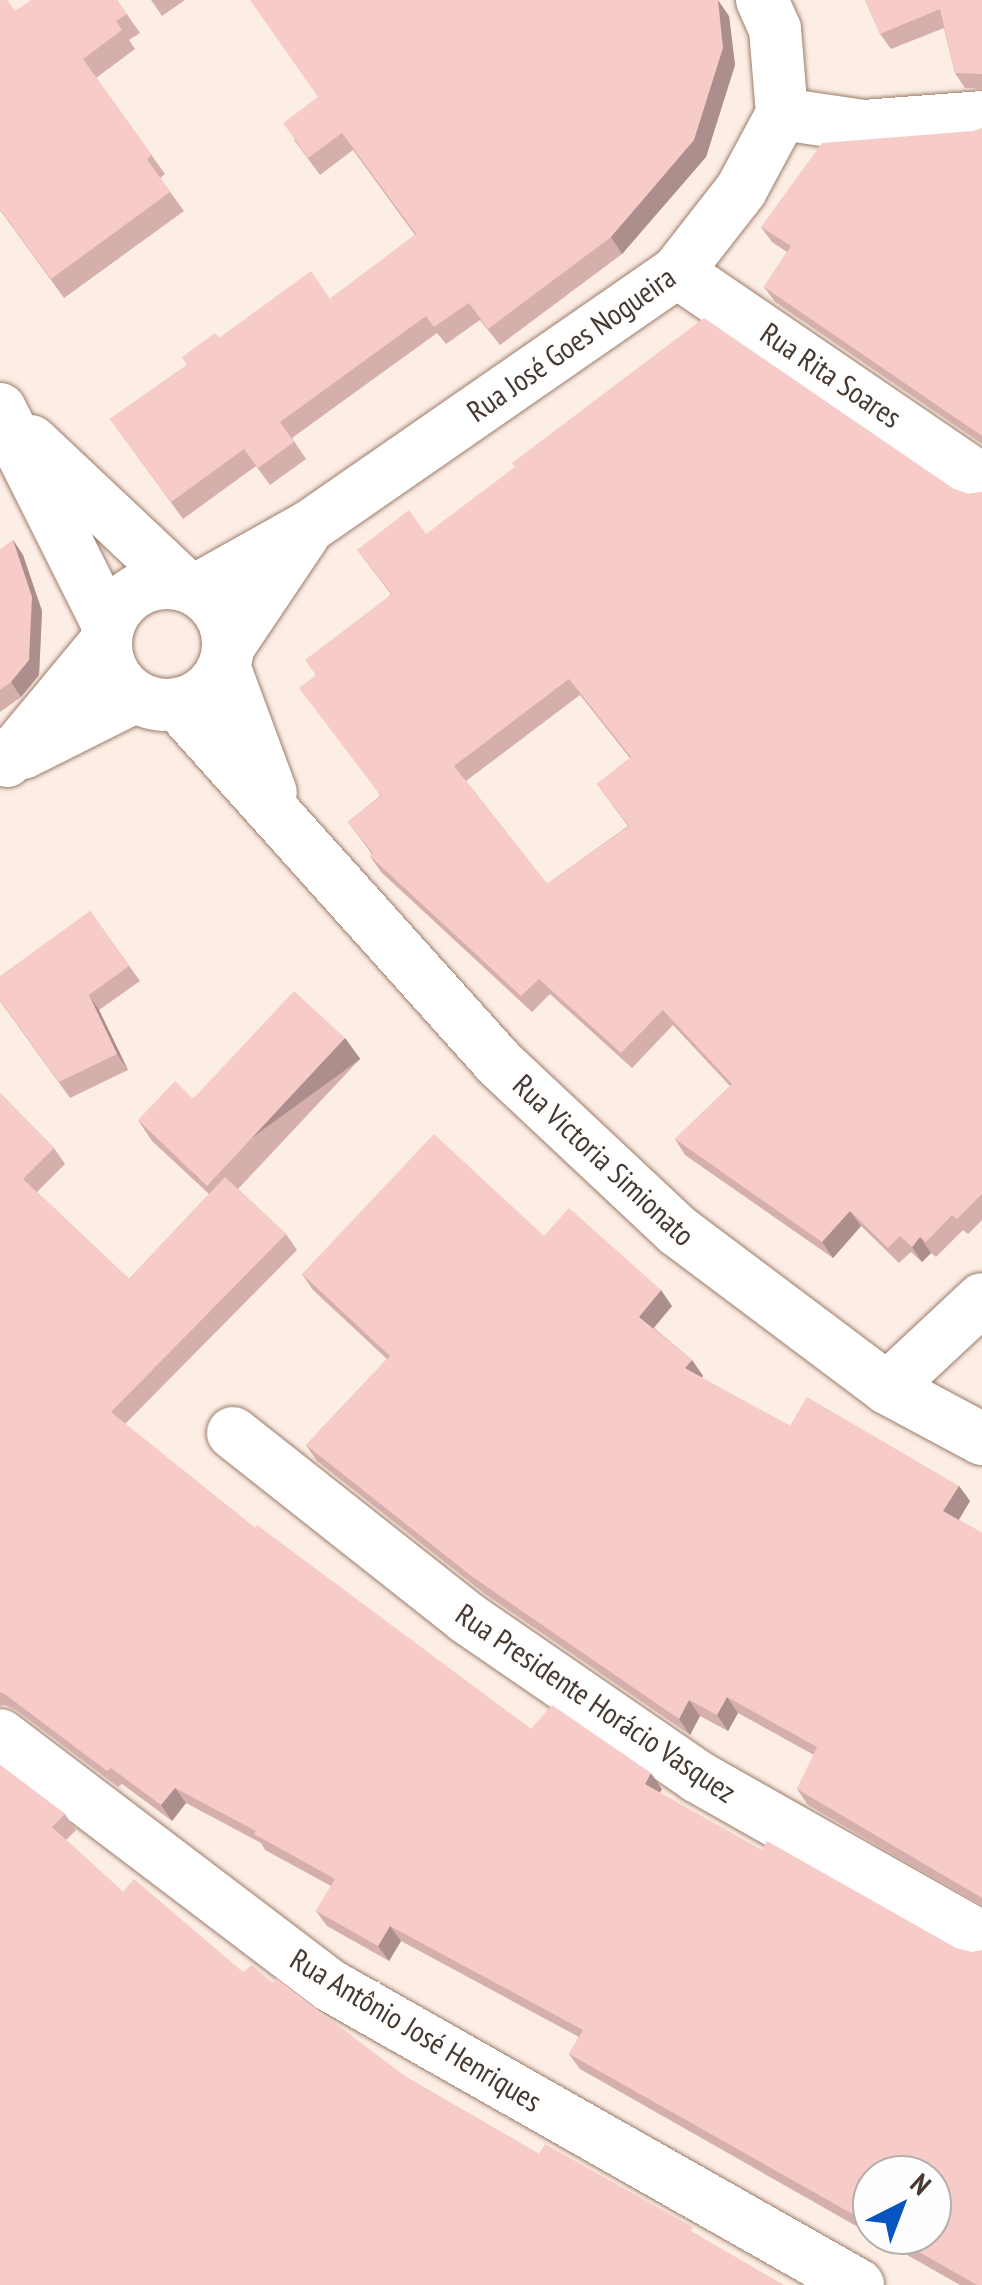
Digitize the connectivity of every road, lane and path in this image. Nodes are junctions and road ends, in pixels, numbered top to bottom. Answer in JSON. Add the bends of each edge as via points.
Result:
{"nodes":[{"id":1,"x":762,"y":0,"type":"edge"},
{"id":2,"x":782,"y":114,"type":"junction"},
{"id":3,"x":982,"y":117,"type":"edge"},
{"id":4,"x":678,"y":272,"type":"junction"},
{"id":5,"x":4,"y":414,"type":"edge"},
{"id":6,"x":982,"y":480,"type":"edge"},
{"id":7,"x":310,"y":526,"type":"junction"},
{"id":8,"x":190,"y":588,"type":"junction"},
{"id":9,"x":106,"y":634,"type":"junction"},
{"id":10,"x":226,"y":656,"type":"junction"},
{"id":11,"x":156,"y":701,"type":"junction"},
{"id":12,"x":4,"y":763,"type":"edge"},
{"id":13,"x":280,"y":818,"type":"junction"},
{"id":14,"x":982,"y":1298,"type":"edge"},
{"id":15,"x":887,"y":1388,"type":"junction"},
{"id":16,"x":233,"y":1433,"type":"dead end"},
{"id":17,"x":982,"y":1440,"type":"edge"},
{"id":18,"x":0,"y":1735,"type":"edge"},
{"id":19,"x":982,"y":1938,"type":"edge"},
{"id":20,"x":858,"y":2285,"type":"edge"}],
"edges":[{"from":1,"to":2,"type":"street","via":[[775,29]]},
{"from":2,"to":3,"type":"street","via":[[863,126]]},
{"from":2,"to":4,"type":"street","name":"Rua José Goes Nogueira","via":[[741,190]]},
{"from":4,"to":6,"type":"street","name":"Rua Rita Soares"},
{"from":4,"to":7,"type":"street","name":"Rua José Goes Nogueira"},
{"from":5,"to":8,"type":"street"},
{"from":5,"to":9,"type":"street"},
{"from":7,"to":8,"type":"street","name":"Rua José Goes Nogueira"},
{"from":7,"to":10,"type":"street","name":"Rua José Goes Nogueira"},
{"from":8,"to":9,"type":"street","via":[[146,585],[116,608]]},
{"from":8,"to":10,"type":"street","via":[[215,607]]},
{"from":9,"to":11,"type":"street","via":[[120,682]]},
{"from":9,"to":12,"type":"street"},
{"from":10,"to":11,"type":"street","via":[[204,691]]},
{"from":10,"to":13,"type":"street"},
{"from":11,"to":12,"type":"street"},
{"from":11,"to":13,"type":"street"},
{"from":13,"to":15,"type":"street","name":"Rua Victoria Simionato","via":[[512,1076],[678,1231]]},
{"from":14,"to":15,"type":"street"},
{"from":15,"to":17,"type":"street","name":"Rua Victoria Simionato"},
{"from":16,"to":19,"type":"street","name":"Rua Presidente Horácio Vasquez","via":[[467,1618],[698,1777]]},
{"from":18,"to":20,"type":"street","name":"Rua Antônio José Henriques","via":[[331,1986]]}]}
